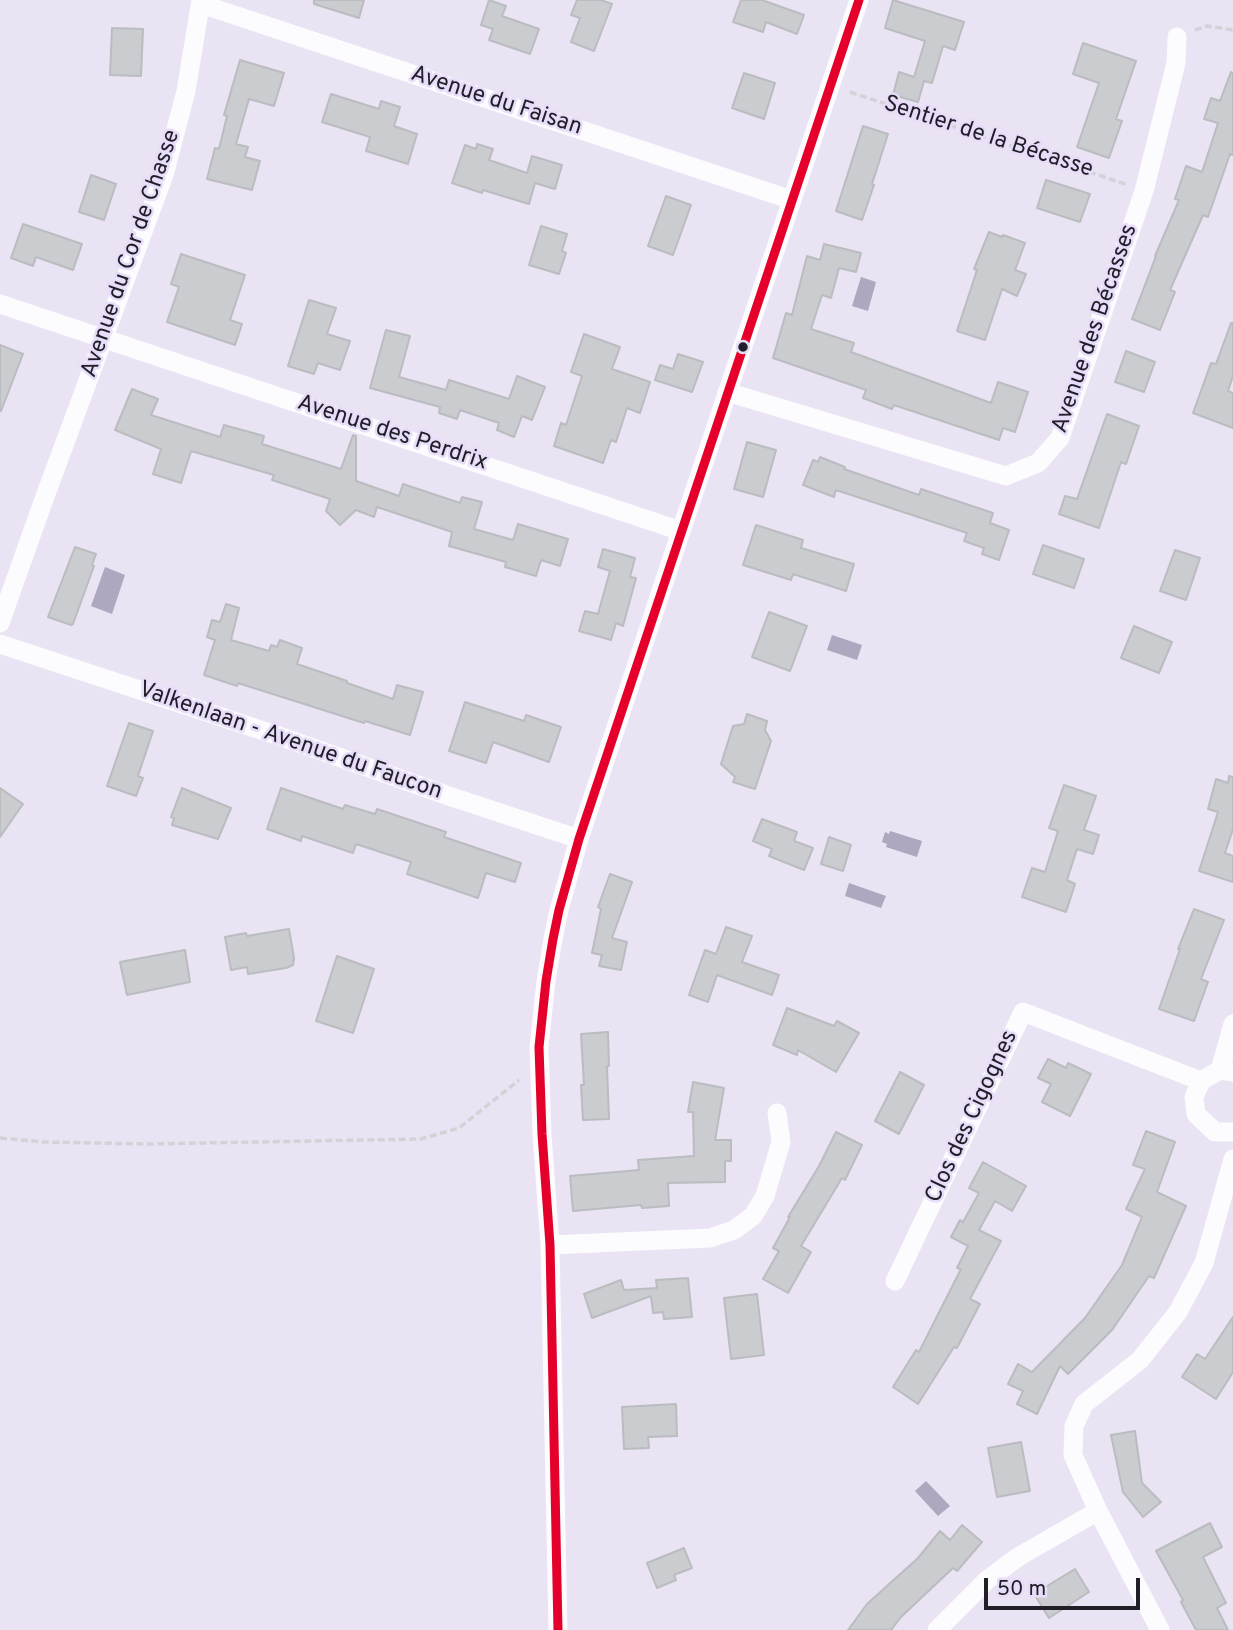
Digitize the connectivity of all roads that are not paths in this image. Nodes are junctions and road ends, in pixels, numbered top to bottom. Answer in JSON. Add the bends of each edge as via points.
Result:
{"nodes":[{"id":1,"x":859,"y":0,"type":"edge"},
{"id":2,"x":201,"y":2,"type":"edge"},
{"id":3,"x":1177,"y":37,"type":"road end"},
{"id":4,"x":792,"y":200,"type":"junction"},
{"id":5,"x":0,"y":304,"type":"edge"},
{"id":6,"x":103,"y":338,"type":"junction"},
{"id":7,"x":727,"y":392,"type":"junction"},
{"id":8,"x":681,"y":531,"type":"junction"},
{"id":9,"x":0,"y":623,"type":"edge"},
{"id":10,"x":0,"y":645,"type":"edge"},
{"id":11,"x":579,"y":839,"type":"junction"},
{"id":12,"x":1233,"y":1024,"type":"edge"},
{"id":13,"x":1227,"y":1071,"type":"edge"},
{"id":14,"x":1201,"y":1081,"type":"junction"},
{"id":15,"x":777,"y":1112,"type":"dead end"},
{"id":16,"x":1233,"y":1132,"type":"edge"},
{"id":17,"x":1233,"y":1159,"type":"edge"},
{"id":18,"x":550,"y":1245,"type":"junction"},
{"id":19,"x":895,"y":1281,"type":"dead end"},
{"id":20,"x":1098,"y":1511,"type":"junction"},
{"id":21,"x":558,"y":1630,"type":"edge"},
{"id":22,"x":937,"y":1630,"type":"edge"},
{"id":23,"x":1160,"y":1630,"type":"edge"}],
"edges":[{"from":1,"to":4,"type":"street"},
{"from":2,"to":4,"type":"street","name":"Avenue du Faisan"},
{"from":2,"to":6,"type":"street","name":"Avenue du Cor de Chasse","via":[[186,91],[164,175]]},
{"from":3,"to":7,"type":"street","name":"Avenue des Bécasses","via":[[1177,63],[1144,191],[1060,438],[1038,463],[1006,476]]},
{"from":4,"to":7,"type":"street"},
{"from":5,"to":6,"type":"street","name":"Avenue des Perdrix"},
{"from":6,"to":8,"type":"street","name":"Avenue des Perdrix"},
{"from":6,"to":9,"type":"street","name":"Avenue du Cor de Chasse"},
{"from":7,"to":8,"type":"street"},
{"from":8,"to":11,"type":"street"},
{"from":10,"to":11,"type":"street","name":"Valkenlaan - Avenue du Faucon"},
{"from":11,"to":18,"type":"street","via":[[553,939],[539,1046]]},
{"from":12,"to":13,"type":"street"},
{"from":13,"to":14,"type":"street"},
{"from":14,"to":16,"type":"street","via":[[1194,1097],[1196,1114],[1215,1132]]},
{"from":14,"to":19,"type":"street","name":"Clos des Cigognes","via":[[1023,1012]]},
{"from":15,"to":18,"type":"street","via":[[781,1142],[765,1196],[752,1216],[734,1230],[710,1238]]},
{"from":17,"to":20,"type":"street","via":[[1204,1263],[1178,1312],[1140,1360],[1084,1404],[1074,1426],[1073,1455]]},
{"from":18,"to":21,"type":"street"},
{"from":20,"to":22,"type":"street","via":[[1018,1557],[987,1580]]},
{"from":20,"to":23,"type":"street"}]}
